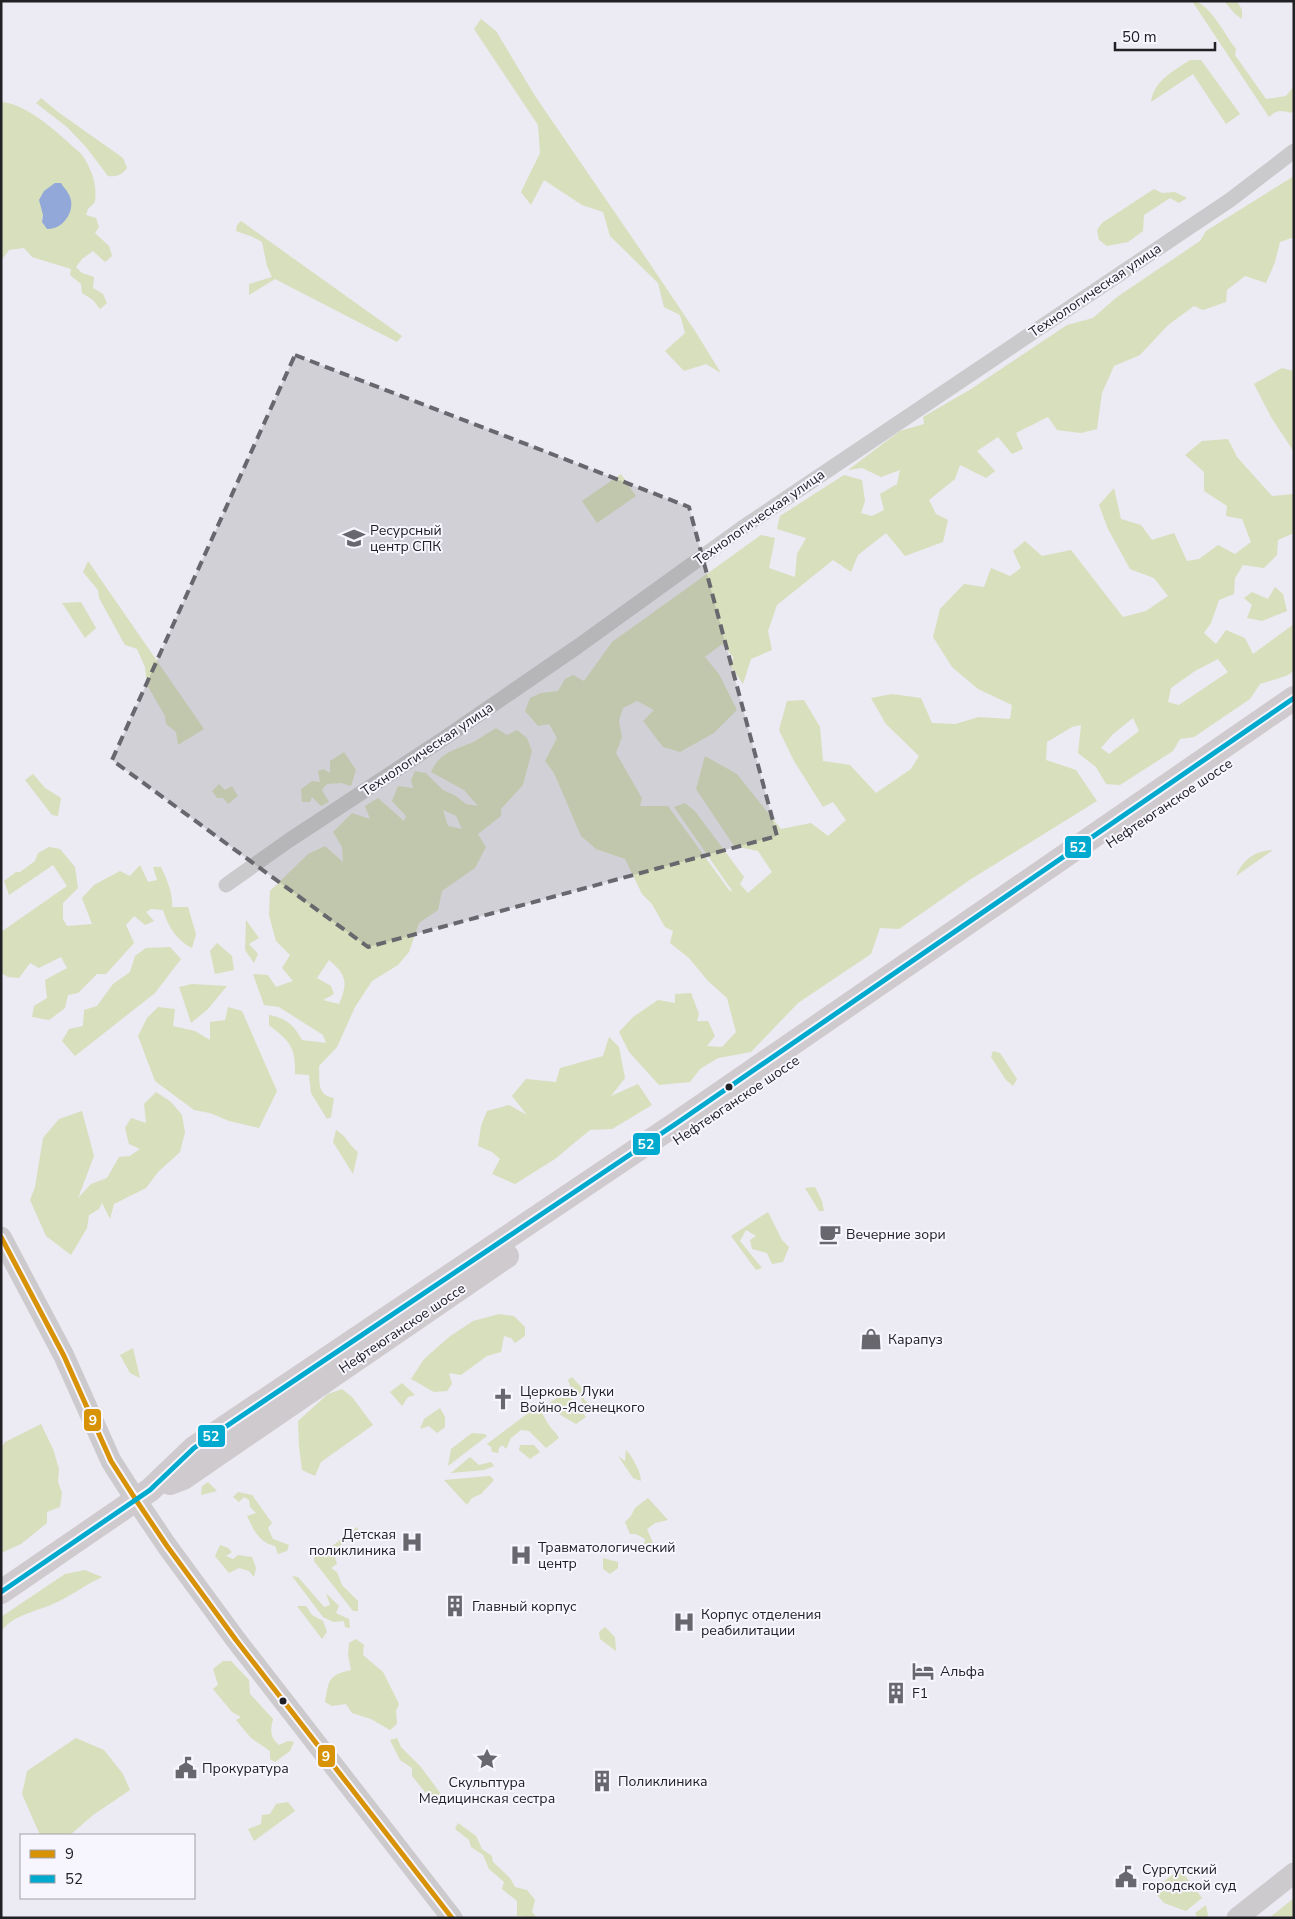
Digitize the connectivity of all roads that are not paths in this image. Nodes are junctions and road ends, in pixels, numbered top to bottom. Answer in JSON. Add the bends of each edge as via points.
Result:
{"nodes":[{"id":1,"x":1294,"y":151,"type":"edge"},
{"id":2,"x":1294,"y":698,"type":"edge"},
{"id":3,"x":1294,"y":717,"type":"edge"},
{"id":4,"x":226,"y":885,"type":"dead end"},
{"id":5,"x":1,"y":1236,"type":"edge"},
{"id":6,"x":143,"y":1495,"type":"junction"},
{"id":7,"x":1,"y":1592,"type":"edge"},
{"id":8,"x":1294,"y":1874,"type":"edge"},
{"id":9,"x":452,"y":1918,"type":"edge"},
{"id":10,"x":1236,"y":1918,"type":"edge"}],
"edges":[{"from":1,"to":4,"type":"street","name":"Технологическая улица","via":[[1230,200],[750,522],[569,652]]},
{"from":2,"to":6,"type":"main road","name":"Нефтеюганское шоссе","via":[[685,1117],[194,1448]]},
{"from":3,"to":6,"type":"main road","name":"Нефтеюганское шоссе","via":[[183,1478]]},
{"from":5,"to":6,"type":"main road","via":[[64,1356],[111,1461]]},
{"from":6,"to":7,"type":"main road","name":"Нефтеюганское шоссе"},
{"from":6,"to":9,"type":"main road","via":[[166,1546]]},
{"from":8,"to":10,"type":"main road"}]}
